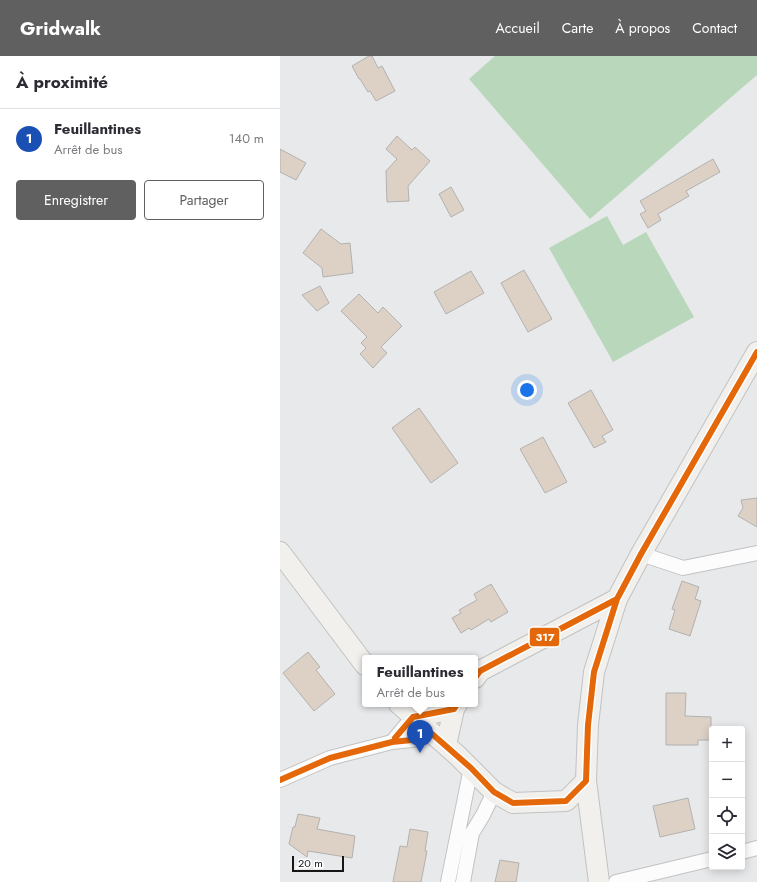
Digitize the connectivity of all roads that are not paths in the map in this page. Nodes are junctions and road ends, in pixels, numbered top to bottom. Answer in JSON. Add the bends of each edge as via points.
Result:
{"nodes":[{"id":1,"x":757,"y":352,"type":"edge"},
{"id":2,"x":280,"y":552,"type":"edge"},
{"id":3,"x":757,"y":553,"type":"edge"},
{"id":4,"x":641,"y":554,"type":"junction"},
{"id":5,"x":617,"y":599,"type":"junction"},
{"id":6,"x":576,"y":621,"type":"junction"},
{"id":7,"x":604,"y":638,"type":"junction"},
{"id":8,"x":362,"y":661,"type":"edge"},
{"id":9,"x":478,"y":674,"type":"edge"},
{"id":10,"x":443,"y":707,"type":"edge"},
{"id":11,"x":454,"y":707,"type":"edge"},
{"id":12,"x":406,"y":710,"type":"edge"},
{"id":13,"x":438,"y":739,"type":"junction"},
{"id":14,"x":392,"y":742,"type":"junction"},
{"id":15,"x":471,"y":768,"type":"junction"},
{"id":16,"x":280,"y":780,"type":"edge"},
{"id":17,"x":586,"y":781,"type":"junction"},
{"id":18,"x":494,"y":792,"type":"junction"},
{"id":19,"x":566,"y":801,"type":"junction"},
{"id":20,"x":513,"y":803,"type":"junction"},
{"id":21,"x":590,"y":809,"type":"junction"},
{"id":22,"x":483,"y":815,"type":"junction"},
{"id":23,"x":757,"y":848,"type":"edge"},
{"id":24,"x":745,"y":851,"type":"edge"},
{"id":25,"x":709,"y":860,"type":"edge"},
{"id":26,"x":448,"y":882,"type":"edge"},
{"id":27,"x":463,"y":882,"type":"edge"},
{"id":28,"x":599,"y":882,"type":"edge"},
{"id":29,"x":616,"y":882,"type":"edge"}],
"edges":[{"from":1,"to":4,"type":"street"},
{"from":2,"to":8,"type":"street"},
{"from":3,"to":4,"type":"street","via":[[683,568]]},
{"from":4,"to":5,"type":"street"},
{"from":5,"to":6,"type":"street"},
{"from":5,"to":7,"type":"street"},
{"from":6,"to":7,"type":"street"},
{"from":6,"to":9,"type":"street"},
{"from":7,"to":17,"type":"street","via":[[594,672],[588,725]]},
{"from":10,"to":12,"type":"street"},
{"from":11,"to":13,"type":"street"},
{"from":12,"to":13,"type":"street"},
{"from":12,"to":14,"type":"street"},
{"from":13,"to":14,"type":"street"},
{"from":13,"to":15,"type":"street"},
{"from":14,"to":16,"type":"street","via":[[330,758]]},
{"from":15,"to":18,"type":"street"},
{"from":15,"to":26,"type":"street"},
{"from":17,"to":19,"type":"street"},
{"from":17,"to":21,"type":"street"},
{"from":18,"to":20,"type":"street"},
{"from":18,"to":22,"type":"street"},
{"from":19,"to":20,"type":"street"},
{"from":19,"to":21,"type":"street"},
{"from":20,"to":22,"type":"street"},
{"from":21,"to":28,"type":"street"},
{"from":22,"to":27,"type":"street","via":[[472,833]]},
{"from":23,"to":24,"type":"street"},
{"from":25,"to":29,"type":"street"}]}
